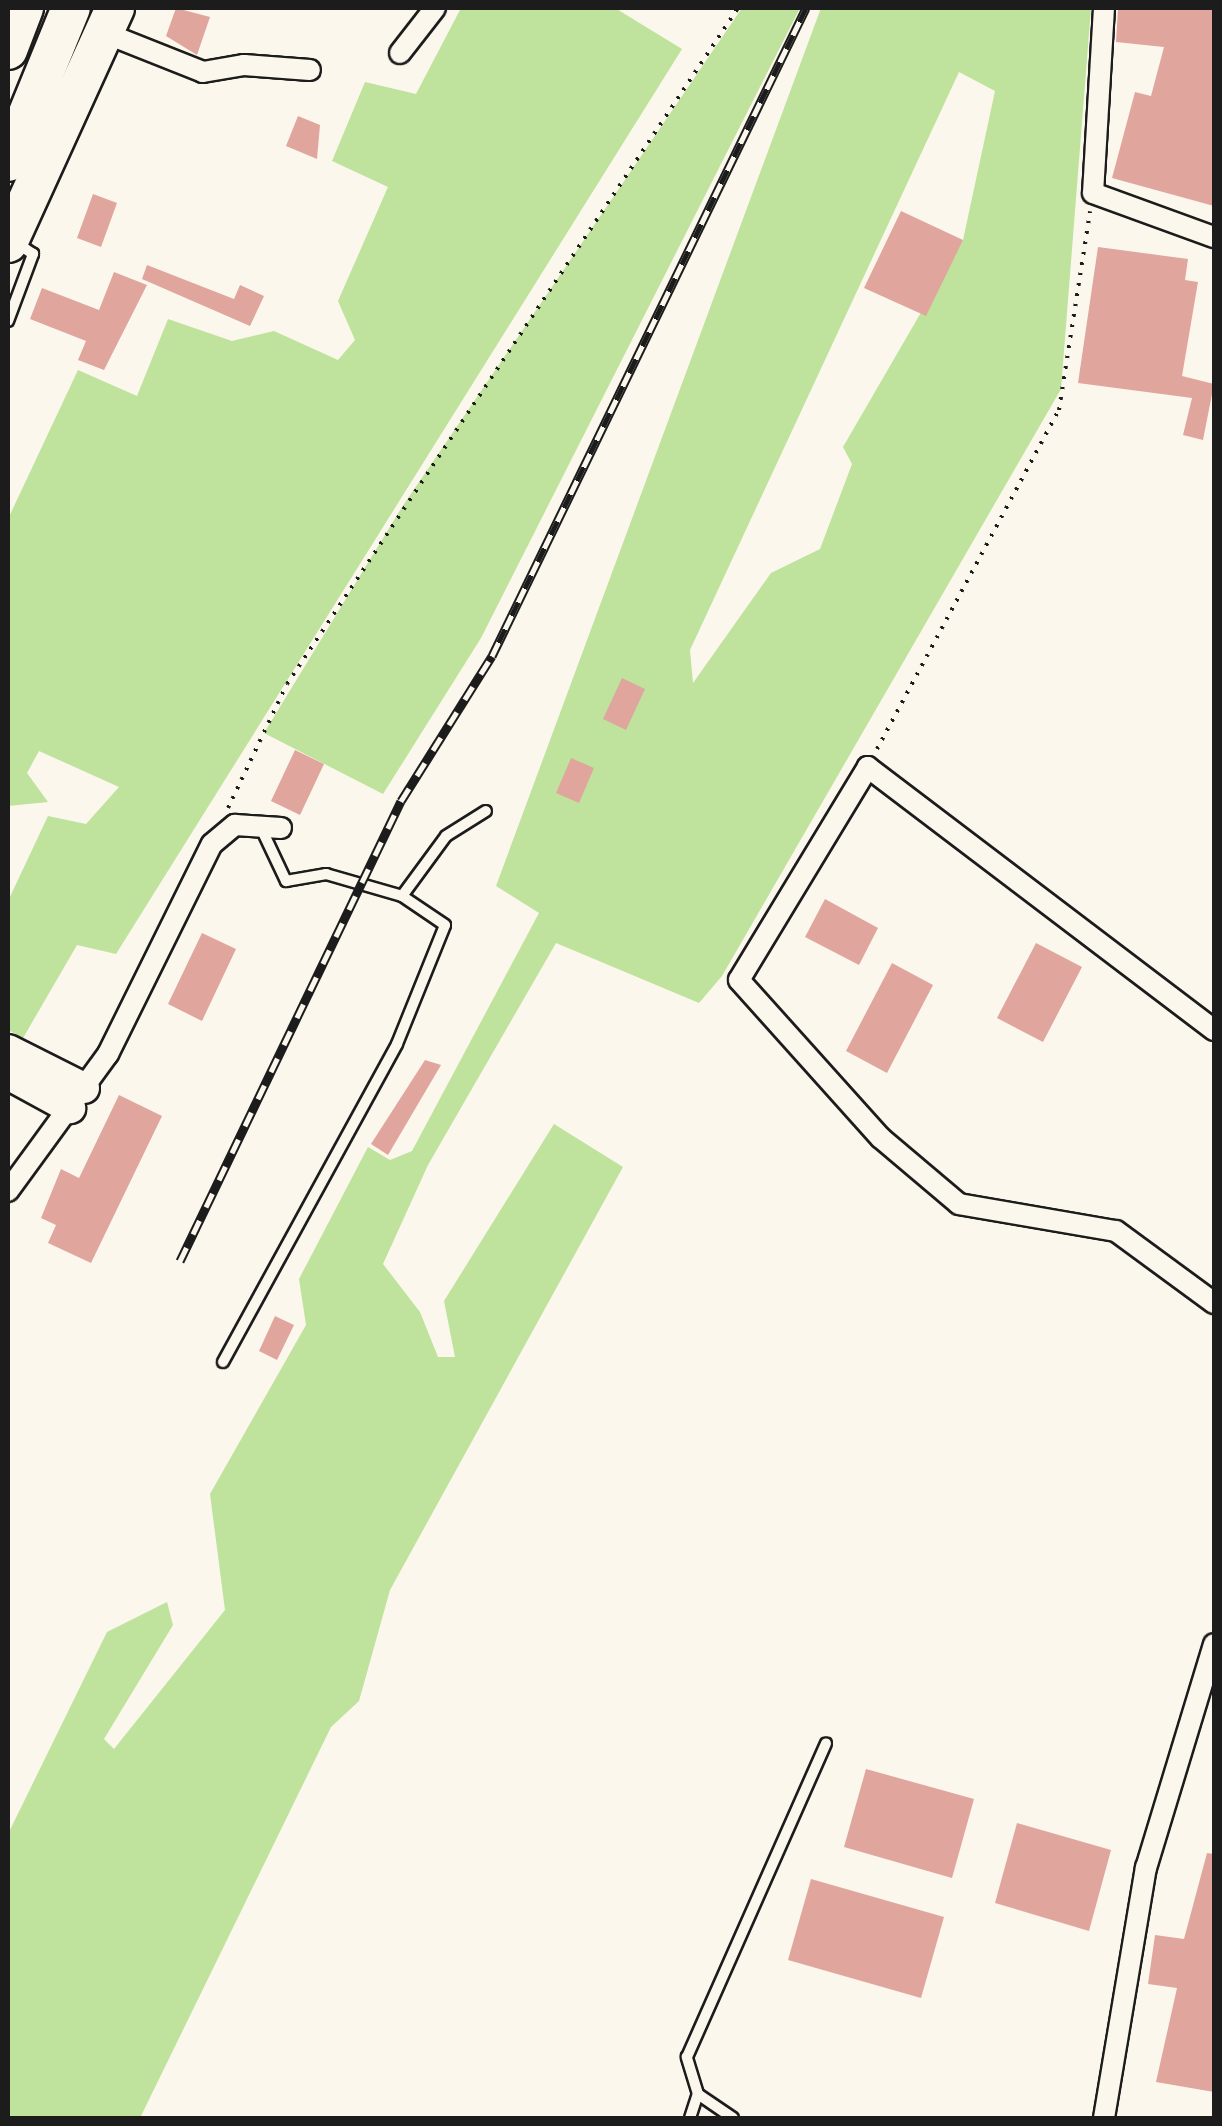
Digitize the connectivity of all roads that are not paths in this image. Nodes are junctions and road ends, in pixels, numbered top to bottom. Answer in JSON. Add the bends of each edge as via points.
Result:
{"nodes":[{"id":1,"x":24,"y":8,"type":"edge"},
{"id":2,"x":71,"y":8,"type":"edge"},
{"id":3,"x":435,"y":8,"type":"edge"},
{"id":4,"x":1104,"y":8,"type":"edge"},
{"id":5,"x":110,"y":20,"type":"edge"},
{"id":6,"x":8,"y":50,"type":"edge"},
{"id":7,"x":400,"y":53,"type":"dead end"},
{"id":8,"x":310,"y":70,"type":"dead end"},
{"id":9,"x":8,"y":162,"type":"edge"},
{"id":10,"x":1214,"y":237,"type":"edge"},
{"id":11,"x":9,"y":241,"type":"edge"},
{"id":12,"x":8,"y":321,"type":"edge"},
{"id":13,"x":486,"y":811,"type":"dead end"},
{"id":14,"x":259,"y":822,"type":"junction"},
{"id":15,"x":281,"y":828,"type":"dead end"},
{"id":16,"x":402,"y":896,"type":"junction"},
{"id":17,"x":1214,"y":1030,"type":"edge"},
{"id":18,"x":8,"y":1050,"type":"edge"},
{"id":19,"x":8,"y":1074,"type":"edge"},
{"id":20,"x":77,"y":1098,"type":"junction"},
{"id":21,"x":8,"y":1191,"type":"edge"},
{"id":22,"x":1214,"y":1304,"type":"edge"},
{"id":23,"x":224,"y":1362,"type":"dead end"},
{"id":24,"x":1214,"y":1644,"type":"edge"},
{"id":25,"x":826,"y":1743,"type":"dead end"},
{"id":26,"x":698,"y":2094,"type":"junction"},
{"id":27,"x":690,"y":2118,"type":"edge"},
{"id":28,"x":733,"y":2118,"type":"edge"},
{"id":29,"x":1104,"y":2118,"type":"edge"}],
"edges":[{"from":1,"to":6,"type":"highway"},
{"from":2,"to":9,"type":"highway"},
{"from":3,"to":7,"type":"street"},
{"from":4,"to":10,"type":"street","via":[[1093,193]]},
{"from":5,"to":8,"type":"street","via":[[203,72],[244,65]]},
{"from":5,"to":11,"type":"highway"},
{"from":11,"to":12,"type":"lane","via":[[33,254]]},
{"from":13,"to":16,"type":"lane","via":[[446,836]]},
{"from":14,"to":15,"type":"street"},
{"from":14,"to":16,"type":"lane","via":[[286,881],[326,874]]},
{"from":14,"to":20,"type":"street","via":[[235,825],[212,844]]},
{"from":16,"to":23,"type":"lane","via":[[445,926],[397,1044]]},
{"from":17,"to":22,"type":"street","via":[[868,766],[738,980],[881,1138],[959,1204],[1116,1230]]},
{"from":18,"to":20,"type":"main road"},
{"from":19,"to":20,"type":"main road"},
{"from":20,"to":21,"type":"street"},
{"from":24,"to":29,"type":"street","via":[[1146,1868]]},
{"from":25,"to":26,"type":"lane","via":[[687,2058]]},
{"from":26,"to":27,"type":"lane"},
{"from":26,"to":28,"type":"lane"}]}
